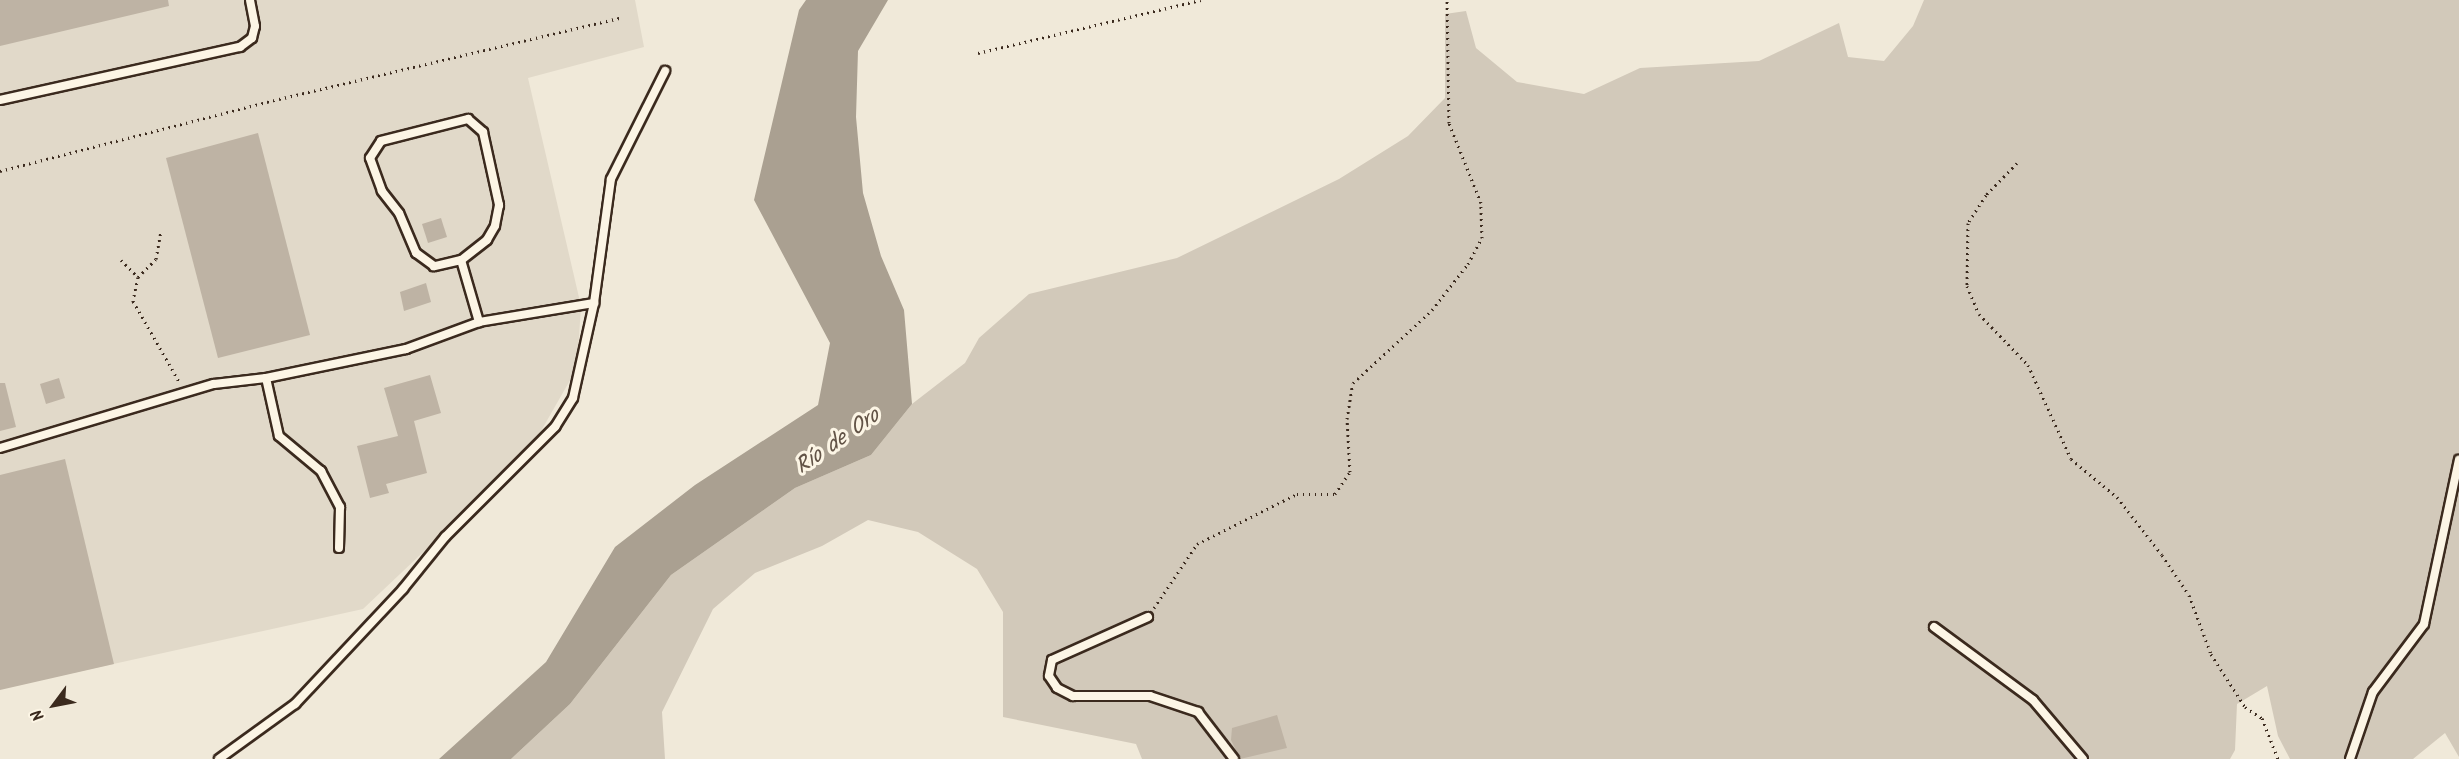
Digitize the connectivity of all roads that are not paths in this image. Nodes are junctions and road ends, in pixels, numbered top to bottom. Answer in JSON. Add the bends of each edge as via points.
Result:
{"nodes":[{"id":1,"x":250,"y":0,"type":"edge"},
{"id":2,"x":665,"y":71,"type":"dead end"},
{"id":3,"x":0,"y":100,"type":"edge"},
{"id":4,"x":461,"y":260,"type":"junction"},
{"id":5,"x":594,"y":303,"type":"junction"},
{"id":6,"x":479,"y":322,"type":"junction"},
{"id":7,"x":266,"y":378,"type":"junction"},
{"id":8,"x":0,"y":448,"type":"edge"},
{"id":9,"x":2459,"y":460,"type":"edge"},
{"id":10,"x":339,"y":548,"type":"dead end"},
{"id":11,"x":1148,"y":617,"type":"road end"},
{"id":12,"x":1934,"y":627,"type":"dead end"},
{"id":13,"x":219,"y":759,"type":"edge"},
{"id":14,"x":1234,"y":759,"type":"edge"},
{"id":15,"x":2083,"y":759,"type":"edge"},
{"id":16,"x":2350,"y":759,"type":"edge"}],
"edges":[{"from":1,"to":3,"type":"lane","via":[[255,26],[252,38],[240,47]]},
{"from":2,"to":5,"type":"lane","via":[[611,179]]},
{"from":4,"to":4,"type":"lane","via":[[434,266],[416,254],[399,213],[382,191],[370,158],[381,141],[468,119],[483,132],[499,205],[495,226],[487,240]]},
{"from":4,"to":6,"type":"lane"},
{"from":5,"to":6,"type":"lane"},
{"from":5,"to":13,"type":"lane","via":[[573,398],[555,427],[445,537],[403,589],[295,704]]},
{"from":6,"to":7,"type":"lane","via":[[406,349]]},
{"from":7,"to":8,"type":"lane","via":[[214,384]]},
{"from":7,"to":10,"type":"lane","via":[[279,436],[321,471],[340,507]]},
{"from":9,"to":16,"type":"lane","via":[[2424,624],[2373,692]]},
{"from":11,"to":14,"type":"lane","via":[[1052,660],[1049,676],[1057,688],[1073,696],[1150,696],[1198,712]]},
{"from":12,"to":15,"type":"lane","via":[[2033,700]]}]}
